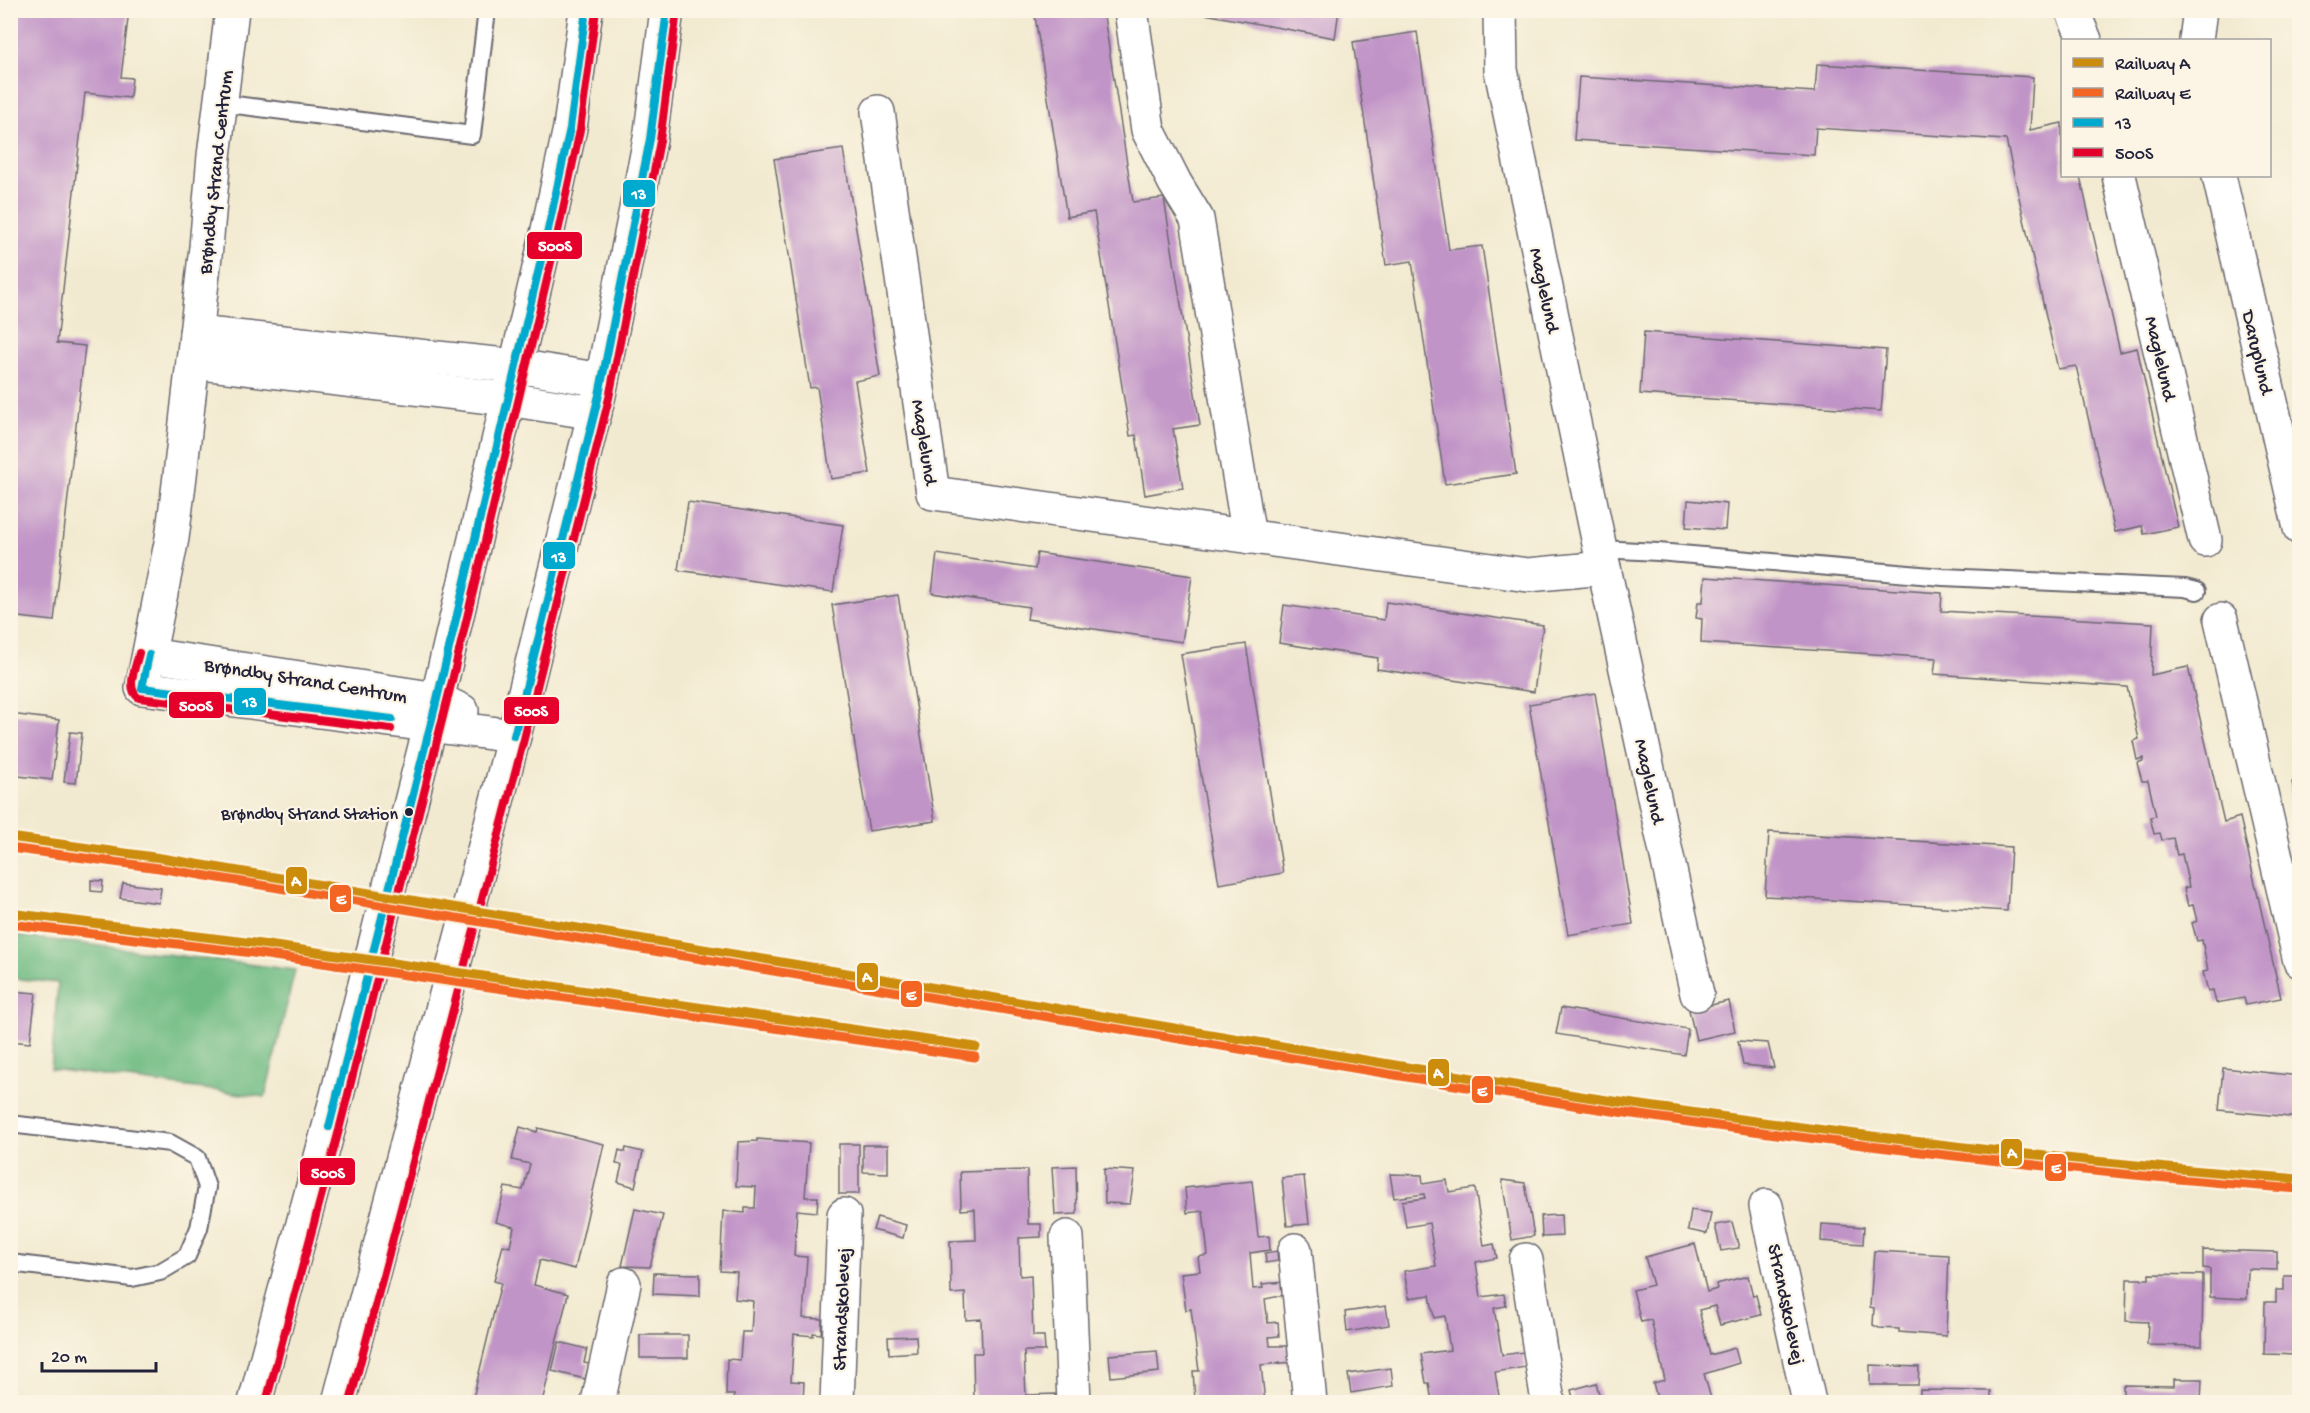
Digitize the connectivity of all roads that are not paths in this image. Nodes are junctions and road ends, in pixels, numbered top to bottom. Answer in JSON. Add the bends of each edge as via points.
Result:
{"nodes":[{"id":1,"x":232,"y":10,"type":"edge"},
{"id":2,"x":487,"y":10,"type":"edge"},
{"id":3,"x":586,"y":10,"type":"edge"},
{"id":4,"x":667,"y":10,"type":"edge"},
{"id":5,"x":1131,"y":10,"type":"edge"},
{"id":6,"x":1500,"y":10,"type":"edge"},
{"id":7,"x":2072,"y":10,"type":"edge"},
{"id":8,"x":2200,"y":10,"type":"edge"},
{"id":9,"x":2085,"y":39,"type":"edge"},
{"id":10,"x":2196,"y":39,"type":"edge"},
{"id":11,"x":220,"y":103,"type":"junction"},
{"id":12,"x":878,"y":112,"type":"dead end"},
{"id":13,"x":2119,"y":177,"type":"edge"},
{"id":14,"x":2219,"y":177,"type":"edge"},
{"id":15,"x":195,"y":348,"type":"junction"},
{"id":16,"x":516,"y":366,"type":"junction"},
{"id":17,"x":602,"y":380,"type":"junction"},
{"id":18,"x":508,"y":399,"type":"junction"},
{"id":19,"x":595,"y":413,"type":"junction"},
{"id":20,"x":2300,"y":528,"type":"edge"},
{"id":21,"x":1249,"y":537,"type":"junction"},
{"id":22,"x":2205,"y":540,"type":"dead end"},
{"id":23,"x":1602,"y":558,"type":"junction"},
{"id":24,"x":2197,"y":591,"type":"dead end"},
{"id":25,"x":2220,"y":620,"type":"dead end"},
{"id":26,"x":434,"y":711,"type":"junction"},
{"id":27,"x":514,"y":736,"type":"junction"},
{"id":28,"x":2300,"y":961,"type":"edge"},
{"id":29,"x":1697,"y":994,"type":"dead end"},
{"id":30,"x":10,"y":1124,"type":"edge"},
{"id":31,"x":1766,"y":1206,"type":"dead end"},
{"id":32,"x":844,"y":1215,"type":"dead end"},
{"id":33,"x":1066,"y":1238,"type":"dead end"},
{"id":34,"x":1295,"y":1250,"type":"dead end"},
{"id":35,"x":1527,"y":1260,"type":"dead end"},
{"id":36,"x":10,"y":1263,"type":"edge"},
{"id":37,"x":624,"y":1284,"type":"dead end"},
{"id":38,"x":255,"y":1402,"type":"edge"},
{"id":39,"x":339,"y":1402,"type":"edge"},
{"id":40,"x":598,"y":1402,"type":"edge"},
{"id":41,"x":837,"y":1402,"type":"edge"},
{"id":42,"x":1074,"y":1402,"type":"edge"},
{"id":43,"x":1310,"y":1402,"type":"edge"},
{"id":44,"x":1548,"y":1402,"type":"edge"},
{"id":45,"x":1809,"y":1402,"type":"edge"}],
"edges":[{"from":1,"to":11,"type":"street","name":"Brøndby Strand Centrum"},
{"from":2,"to":11,"type":"lane","via":[[472,135]]},
{"from":3,"to":16,"type":"street","via":[[570,128]]},
{"from":4,"to":17,"type":"street","via":[[650,139]]},
{"from":5,"to":21,"type":"street","via":[[1148,130],[1197,219]]},
{"from":6,"to":23,"type":"street","name":"Maglelund","via":[[1501,70]]},
{"from":7,"to":9,"type":"street"},
{"from":8,"to":10,"type":"street"},
{"from":11,"to":15,"type":"street","name":"Brøndby Strand Centrum"},
{"from":12,"to":21,"type":"street","name":"Maglelund","via":[[933,493]]},
{"from":13,"to":22,"type":"street","name":"Maglelund"},
{"from":14,"to":20,"type":"street","name":"Daruplund"},
{"from":15,"to":16,"type":"street"},
{"from":15,"to":18,"type":"street"},
{"from":15,"to":26,"type":"street","name":"Brøndby Strand Centrum","via":[[172,538],[149,655]]},
{"from":16,"to":17,"type":"street"},
{"from":16,"to":18,"type":"street"},
{"from":17,"to":19,"type":"street"},
{"from":18,"to":19,"type":"street"},
{"from":18,"to":26,"type":"street"},
{"from":19,"to":27,"type":"street"},
{"from":21,"to":23,"type":"street","name":"Maglelund","via":[[1528,575]]},
{"from":23,"to":24,"type":"lane","via":[[1658,552],[1943,578]]},
{"from":23,"to":29,"type":"street","name":"Maglelund"},
{"from":25,"to":28,"type":"street"},
{"from":26,"to":27,"type":"street","name":"Brøndby Strand Centrum"},
{"from":26,"to":38,"type":"street"},
{"from":27,"to":39,"type":"street"},
{"from":30,"to":36,"type":"lane","via":[[170,1143],[198,1158],[207,1187],[199,1228],[187,1256],[160,1272],[132,1278]]},
{"from":31,"to":45,"type":"street","name":"Strandskolevej"},
{"from":32,"to":41,"type":"street","name":"Strandskolevej"},
{"from":33,"to":42,"type":"street"},
{"from":34,"to":43,"type":"street"},
{"from":35,"to":44,"type":"street"},
{"from":37,"to":40,"type":"street"}]}
